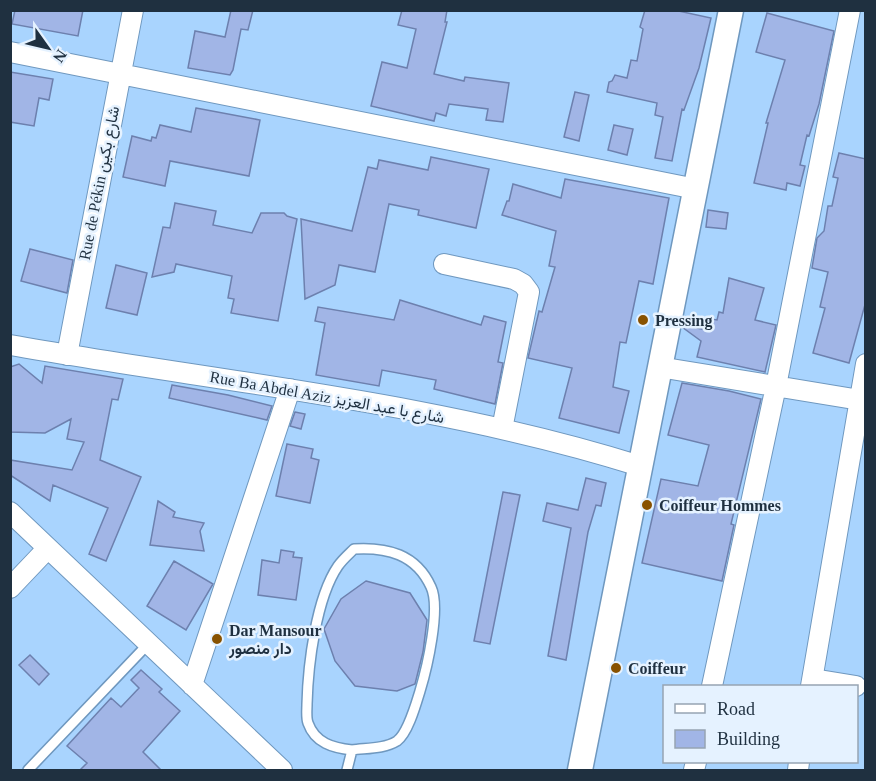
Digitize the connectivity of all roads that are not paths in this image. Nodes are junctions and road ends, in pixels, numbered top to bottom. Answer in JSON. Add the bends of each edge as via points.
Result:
{"nodes":[{"id":1,"x":133,"y":10,"type":"edge"},
{"id":2,"x":731,"y":10,"type":"edge"},
{"id":3,"x":850,"y":10,"type":"edge"},
{"id":4,"x":10,"y":52,"type":"edge"},
{"id":5,"x":120,"y":73,"type":"junction"},
{"id":6,"x":696,"y":189,"type":"junction"},
{"id":7,"x":444,"y":264,"type":"dead end"},
{"id":8,"x":10,"y":345,"type":"edge"},
{"id":9,"x":67,"y":355,"type":"junction"},
{"id":10,"x":866,"y":364,"type":"edge"},
{"id":11,"x":659,"y":367,"type":"junction"},
{"id":12,"x":776,"y":386,"type":"junction"},
{"id":13,"x":290,"y":388,"type":"junction"},
{"id":14,"x":862,"y":401,"type":"edge"},
{"id":15,"x":502,"y":429,"type":"junction"},
{"id":16,"x":640,"y":466,"type":"junction"},
{"id":17,"x":10,"y":512,"type":"edge"},
{"id":18,"x":48,"y":548,"type":"junction"},
{"id":19,"x":10,"y":588,"type":"edge"},
{"id":20,"x":149,"y":643,"type":"junction"},
{"id":21,"x":812,"y":683,"type":"edge"},
{"id":22,"x":192,"y":685,"type":"junction"},
{"id":23,"x":712,"y":685,"type":"edge"},
{"id":24,"x":834,"y":685,"type":"edge"},
{"id":25,"x":352,"y":750,"type":"junction"},
{"id":26,"x":28,"y":771,"type":"edge"},
{"id":27,"x":282,"y":771,"type":"edge"},
{"id":28,"x":347,"y":771,"type":"edge"},
{"id":29,"x":580,"y":771,"type":"edge"}],
"edges":[{"from":1,"to":5,"type":"street","name":"Rue de Pékin شارع بكين"},
{"from":2,"to":6,"type":"street"},
{"from":3,"to":12,"type":"street"},
{"from":4,"to":5,"type":"street"},
{"from":5,"to":6,"type":"street"},
{"from":5,"to":9,"type":"street","name":"Rue de Pékin شارع بكين"},
{"from":6,"to":11,"type":"street"},
{"from":7,"to":15,"type":"street","via":[[514,279],[529,292]]},
{"from":8,"to":9,"type":"street","name":"Rue Ba Abdel Aziz شارع با عبد العزيز"},
{"from":9,"to":13,"type":"street","name":"Rue Ba Abdel Aziz شارع با عبد العزيز"},
{"from":10,"to":14,"type":"street"},
{"from":11,"to":12,"type":"street"},
{"from":11,"to":16,"type":"street"},
{"from":12,"to":14,"type":"street"},
{"from":12,"to":23,"type":"street"},
{"from":13,"to":15,"type":"street","name":"Rue Ba Abdel Aziz شارع با عبد العزيز"},
{"from":13,"to":22,"type":"street"},
{"from":14,"to":21,"type":"street"},
{"from":15,"to":16,"type":"street","name":"Rue Ba Abdel Aziz شارع با عبد العزيز"},
{"from":16,"to":29,"type":"street"},
{"from":17,"to":18,"type":"street"},
{"from":18,"to":19,"type":"street"},
{"from":18,"to":20,"type":"street"},
{"from":20,"to":22,"type":"street"},
{"from":20,"to":26,"type":"lane"},
{"from":21,"to":24,"type":"street"},
{"from":22,"to":27,"type":"street"},
{"from":25,"to":25,"type":"lane","via":[[397,741],[405,732],[427,667],[435,614],[432,588],[418,568],[402,554],[375,547],[354,549],[338,566],[324,596],[313,640],[307,722],[330,747]]},
{"from":25,"to":28,"type":"lane"}]}
